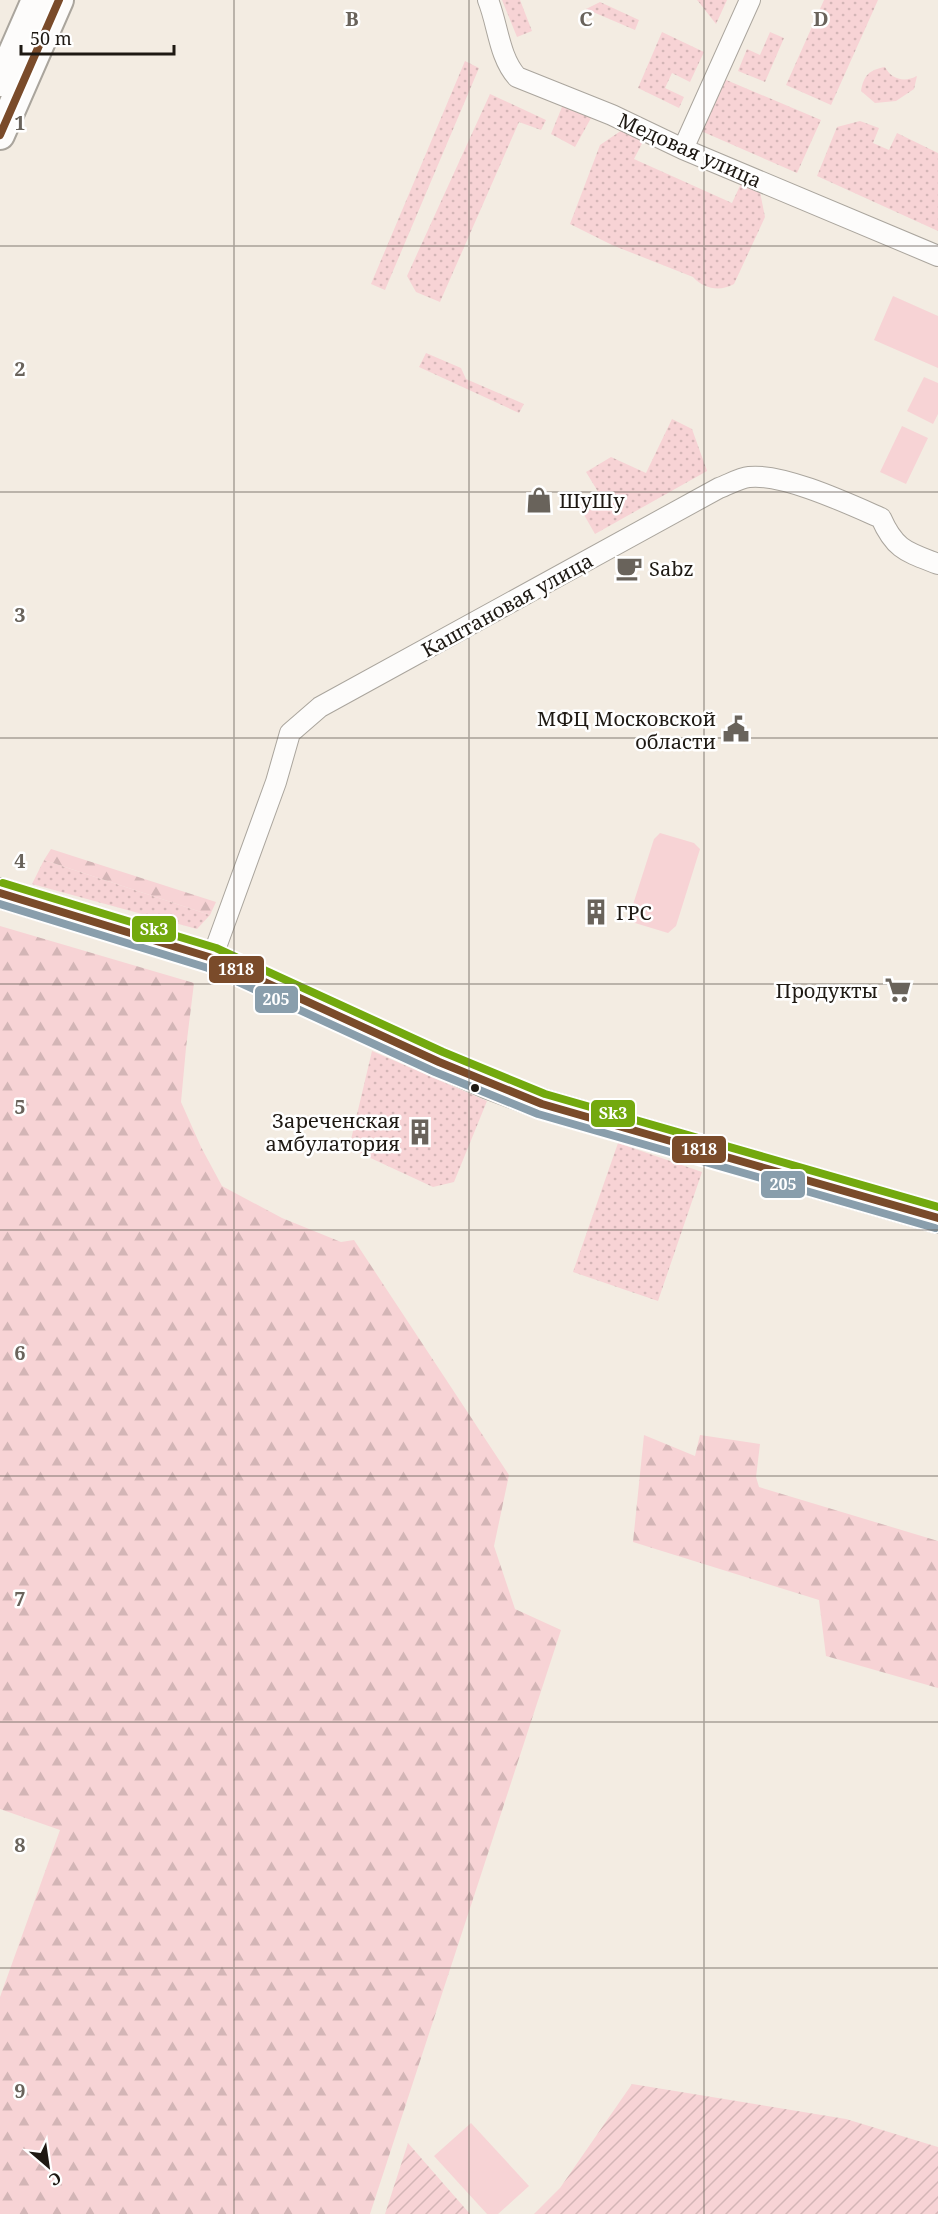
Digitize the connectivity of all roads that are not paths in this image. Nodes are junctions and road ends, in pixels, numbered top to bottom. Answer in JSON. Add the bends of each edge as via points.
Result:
{"nodes":[{"id":1,"x":36,"y":0,"type":"edge"},
{"id":2,"x":59,"y":0,"type":"edge"},
{"id":3,"x":488,"y":0,"type":"edge"},
{"id":4,"x":750,"y":0,"type":"edge"},
{"id":5,"x":0,"y":82,"type":"edge"},
{"id":6,"x":0,"y":135,"type":"edge"},
{"id":7,"x":683,"y":149,"type":"junction"},
{"id":8,"x":938,"y":256,"type":"edge"},
{"id":9,"x":938,"y":564,"type":"edge"},
{"id":10,"x":0,"y":893,"type":"edge"},
{"id":11,"x":212,"y":958,"type":"junction"},
{"id":12,"x":938,"y":1218,"type":"edge"}],
"edges":[{"from":1,"to":5,"type":"street"},
{"from":2,"to":6,"type":"street"},
{"from":3,"to":7,"type":"street","name":"Медовая улица","via":[[504,55],[517,77]]},
{"from":4,"to":7,"type":"street"},
{"from":7,"to":8,"type":"street","name":"Медовая улица"},
{"from":9,"to":11,"type":"street","name":"Каштановая улица","via":[[908,553],[890,538],[881,518],[811,490],[784,481],[749,477],[719,488],[320,707],[290,733]]},
{"from":10,"to":11,"type":"street"},
{"from":11,"to":12,"type":"street","via":[[439,1062],[542,1104]]}]}
